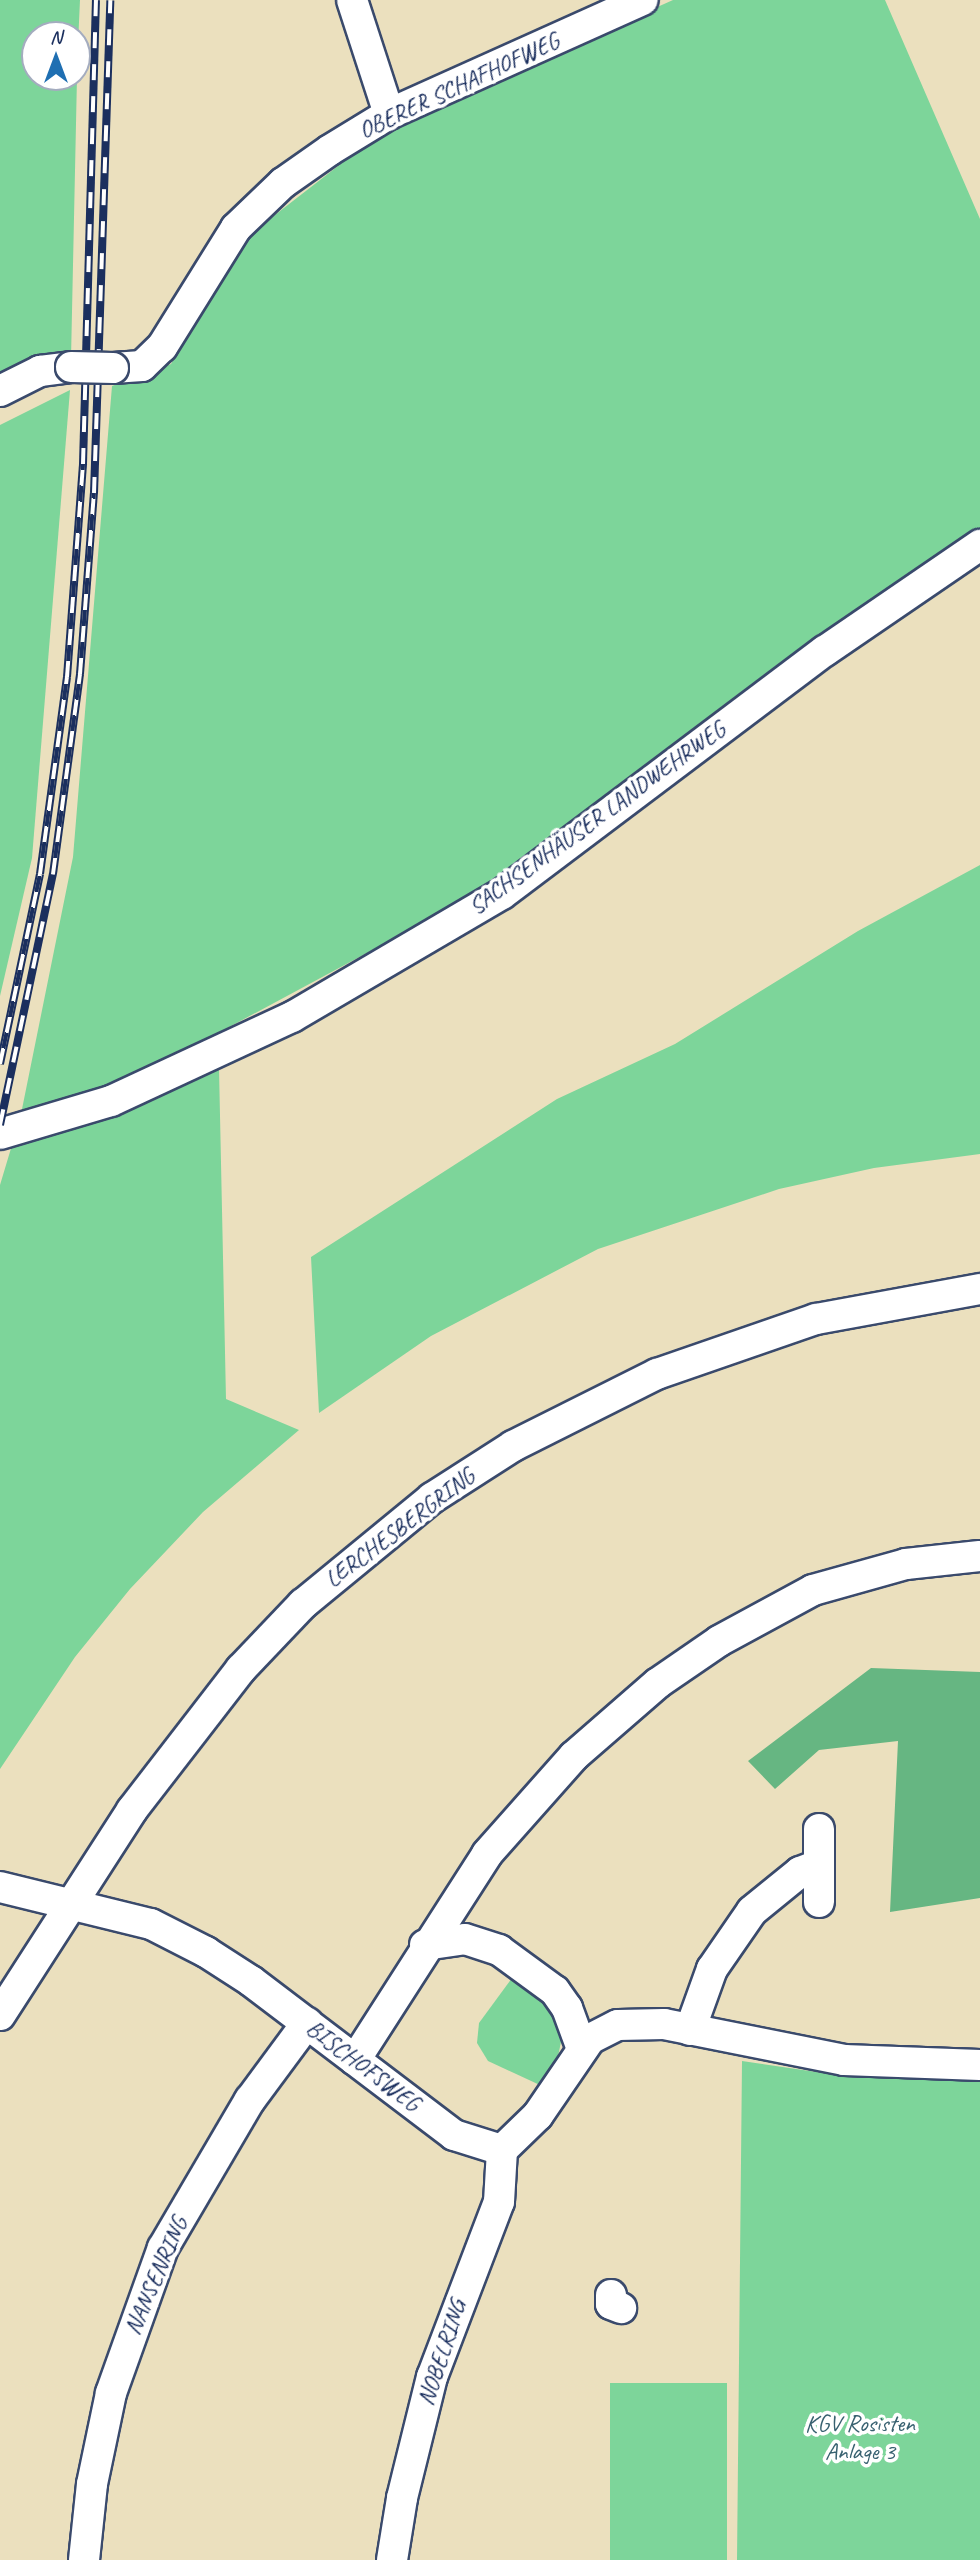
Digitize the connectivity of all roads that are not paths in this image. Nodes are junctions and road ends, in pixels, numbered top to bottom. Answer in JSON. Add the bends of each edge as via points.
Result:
{"nodes":[{"id":1,"x":352,"y":0,"type":"edge"},
{"id":2,"x":631,"y":3,"type":"edge"},
{"id":3,"x":389,"y":114,"type":"junction"},
{"id":4,"x":0,"y":391,"type":"edge"},
{"id":5,"x":980,"y":544,"type":"edge"},
{"id":6,"x":8,"y":1132,"type":"edge"},
{"id":7,"x":980,"y":1289,"type":"edge"},
{"id":8,"x":980,"y":1556,"type":"edge"},
{"id":9,"x":819,"y":1829,"type":"dead end"},
{"id":10,"x":818,"y":1865,"type":"junction"},
{"id":11,"x":0,"y":1887,"type":"edge"},
{"id":12,"x":72,"y":1902,"type":"junction"},
{"id":13,"x":819,"y":1902,"type":"dead end"},
{"id":14,"x":425,"y":1945,"type":"junction"},
{"id":15,"x":0,"y":2015,"type":"edge"},
{"id":16,"x":307,"y":2023,"type":"junction"},
{"id":17,"x":690,"y":2030,"type":"junction"},
{"id":18,"x":582,"y":2049,"type":"junction"},
{"id":19,"x":355,"y":2060,"type":"junction"},
{"id":20,"x":980,"y":2065,"type":"edge"},
{"id":21,"x":502,"y":2150,"type":"junction"},
{"id":22,"x":84,"y":2560,"type":"edge"},
{"id":23,"x":392,"y":2560,"type":"edge"}],
"edges":[{"from":1,"to":3,"type":"street"},
{"from":2,"to":3,"type":"street","name":"OBERER SCHAFHOFWEG"},
{"from":3,"to":4,"type":"street","name":"OBERER SCHAFHOFWEG","bridge":true,"via":[[283,183],[236,228],[162,347],[142,366],[40,371]]},
{"from":5,"to":6,"type":"street","name":"SACHSENHÄUSER LANDWEHRWEG","via":[[793,674],[502,894],[292,1017],[111,1101]]},
{"from":7,"to":12,"type":"street","name":"LERCHESBERGRING","via":[[816,1319],[657,1374],[513,1446],[432,1498],[303,1604],[241,1669],[177,1748]]},
{"from":8,"to":14,"type":"street","via":[[906,1564],[814,1590],[719,1640],[658,1683],[546,1785],[486,1854]]},
{"from":9,"to":10,"type":"street"},
{"from":10,"to":13,"type":"street"},
{"from":10,"to":17,"type":"street","via":[[800,1872],[752,1911],[712,1969]]},
{"from":11,"to":12,"type":"street","name":"BISCHOFSWEG"},
{"from":12,"to":15,"type":"street","name":"LERCHESBERGRING"},
{"from":12,"to":16,"type":"street","name":"BISCHOFSWEG","via":[[151,1924],[206,1952]]},
{"from":14,"to":18,"type":"street","via":[[465,1939],[499,1950],[555,1991],[567,2008]]},
{"from":14,"to":19,"type":"street"},
{"from":16,"to":19,"type":"street","name":"BISCHOFSWEG"},
{"from":16,"to":22,"type":"street","name":"NANSENRING","via":[[218,2150],[153,2272],[99,2442]]},
{"from":17,"to":18,"type":"street","via":[[664,2024],[618,2025],[600,2032]]},
{"from":17,"to":20,"type":"street","via":[[844,2060]]},
{"from":18,"to":21,"type":"street","via":[[538,2115]]},
{"from":19,"to":21,"type":"street","name":"BISCHOFSWEG","via":[[454,2135]]},
{"from":21,"to":23,"type":"street","name":"NOBELRING","via":[[499,2202],[432,2377]]}]}
